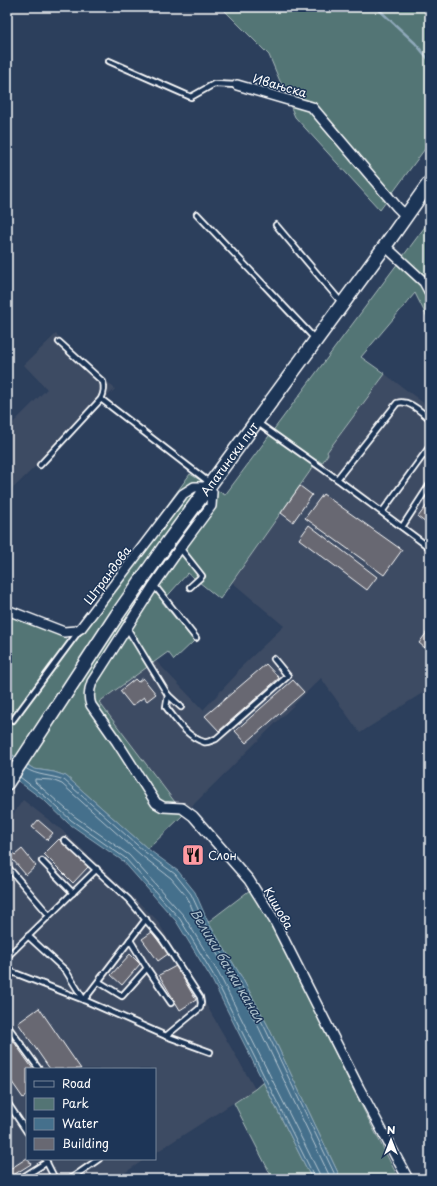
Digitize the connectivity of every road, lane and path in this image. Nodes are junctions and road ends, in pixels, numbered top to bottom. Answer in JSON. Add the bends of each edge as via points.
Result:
{"nodes":[{"id":1,"x":109,"y":61,"type":"dead end"},
{"id":2,"x":237,"y":85,"type":"joint"},
{"id":3,"x":430,"y":182,"type":"edge"},
{"id":4,"x":197,"y":214,"type":"dead end"},
{"id":5,"x":405,"y":215,"type":"junction"},
{"id":6,"x":276,"y":225,"type":"dead end"},
{"id":7,"x":385,"y":246,"type":"junction"},
{"id":8,"x":430,"y":293,"type":"edge"},
{"id":9,"x":342,"y":304,"type":"junction"},
{"id":10,"x":315,"y":339,"type":"junction"},
{"id":11,"x":59,"y":342,"type":"dead end"},
{"id":12,"x":101,"y":399,"type":"junction"},
{"id":13,"x":430,"y":419,"type":"edge"},
{"id":14,"x":256,"y":422,"type":"junction"},
{"id":15,"x":430,"y":446,"type":"edge"},
{"id":16,"x":40,"y":465,"type":"dead end"},
{"id":17,"x":337,"y":479,"type":"junction"},
{"id":18,"x":430,"y":484,"type":"edge"},
{"id":19,"x":209,"y":485,"type":"junction"},
{"id":20,"x":382,"y":512,"type":"junction"},
{"id":21,"x":402,"y":527,"type":"junction"},
{"id":22,"x":180,"y":548,"type":"junction"},
{"id":23,"x":430,"y":548,"type":"edge"},
{"id":24,"x":154,"y":585,"type":"junction"},
{"id":25,"x":190,"y":587,"type":"dead end"},
{"id":26,"x":7,"y":610,"type":"edge"},
{"id":27,"x":81,"y":628,"type":"junction"},
{"id":28,"x":127,"y":628,"type":"junction"},
{"id":29,"x":196,"y":638,"type":"dead end"},
{"id":30,"x":274,"y":659,"type":"dead end"},
{"id":31,"x":168,"y":695,"type":"junction"},
{"id":32,"x":181,"y":708,"type":"dead end"},
{"id":33,"x":13,"y":720,"type":"dead end"},
{"id":34,"x":7,"y":783,"type":"edge"},
{"id":35,"x":64,"y":840,"type":"dead end"},
{"id":36,"x":42,"y":861,"type":"dead end"},
{"id":37,"x":7,"y":866,"type":"edge"},
{"id":38,"x":97,"y":869,"type":"junction"},
{"id":39,"x":73,"y":893,"type":"junction"},
{"id":40,"x":50,"y":915,"type":"junction"},
{"id":41,"x":146,"y":919,"type":"junction"},
{"id":42,"x":28,"y":936,"type":"junction"},
{"id":43,"x":130,"y":940,"type":"junction"},
{"id":44,"x":7,"y":957,"type":"edge"},
{"id":45,"x":147,"y":968,"type":"junction"},
{"id":46,"x":7,"y":970,"type":"edge"},
{"id":47,"x":99,"y":982,"type":"junction"},
{"id":48,"x":84,"y":1000,"type":"junction"},
{"id":49,"x":171,"y":1003,"type":"dead end"},
{"id":50,"x":7,"y":1025,"type":"edge"},
{"id":51,"x":166,"y":1036,"type":"junction"},
{"id":52,"x":210,"y":1052,"type":"dead end"},
{"id":53,"x":38,"y":1068,"type":"edge"},
{"id":54,"x":7,"y":1102,"type":"edge"},
{"id":55,"x":26,"y":1130,"type":"edge"},
{"id":56,"x":98,"y":1160,"type":"edge"},
{"id":57,"x":46,"y":1161,"type":"edge"},
{"id":58,"x":20,"y":1179,"type":"edge"},
{"id":59,"x":55,"y":1179,"type":"edge"},
{"id":60,"x":70,"y":1179,"type":"edge"},
{"id":61,"x":408,"y":1179,"type":"edge"}],
"edges":[{"from":1,"to":2,"type":"lane","name":"Ивањска","via":[[191,97],[214,84]]},
{"from":2,"to":5,"type":"street","name":"Ивањска","via":[[312,107]]},
{"from":3,"to":5,"type":"main road","name":"Апатински пут"},
{"from":4,"to":10,"type":"lane"},
{"from":5,"to":7,"type":"main road","name":"Апатински пут"},
{"from":6,"to":9,"type":"lane"},
{"from":7,"to":8,"type":"street","via":[[424,282]]},
{"from":7,"to":9,"type":"main road","name":"Апатински пут"},
{"from":9,"to":10,"type":"main road","name":"Апатински пут"},
{"from":10,"to":14,"type":"main road","name":"Апатински пут"},
{"from":11,"to":12,"type":"lane","via":[[103,382],[104,394]]},
{"from":12,"to":16,"type":"lane"},
{"from":12,"to":19,"type":"lane"},
{"from":13,"to":17,"type":"lane","via":[[409,404],[397,403]]},
{"from":14,"to":17,"type":"lane"},
{"from":14,"to":19,"type":"main road","name":"Апатински пут"},
{"from":15,"to":20,"type":"lane"},
{"from":17,"to":20,"type":"lane"},
{"from":18,"to":21,"type":"lane"},
{"from":19,"to":22,"type":"street","via":[[212,492],[211,506]]},
{"from":19,"to":27,"type":"street","name":"Штрандова","via":[[194,487],[184,494]]},
{"from":19,"to":34,"type":"main road","name":"Апатински пут","via":[[117,614]]},
{"from":20,"to":21,"type":"lane"},
{"from":21,"to":23,"type":"lane"},
{"from":22,"to":24,"type":"street"},
{"from":22,"to":25,"type":"lane","via":[[202,576]]},
{"from":24,"to":28,"type":"street"},
{"from":24,"to":29,"type":"lane"},
{"from":26,"to":27,"type":"street","via":[[64,632]]},
{"from":27,"to":33,"type":"lane"},
{"from":28,"to":31,"type":"lane"},
{"from":28,"to":61,"type":"street","name":"Кишова","via":[[90,688],[91,705],[156,803],[163,807],[182,808],[193,816],[232,859],[260,896]]},
{"from":30,"to":31,"type":"lane","via":[[288,676],[216,739],[209,742],[204,742],[185,731],[166,708]]},
{"from":31,"to":32,"type":"lane"},
{"from":35,"to":38,"type":"lane"},
{"from":36,"to":39,"type":"lane"},
{"from":37,"to":40,"type":"lane"},
{"from":38,"to":39,"type":"lane"},
{"from":38,"to":41,"type":"lane"},
{"from":39,"to":40,"type":"lane"},
{"from":40,"to":42,"type":"lane"},
{"from":41,"to":43,"type":"lane"},
{"from":41,"to":51,"type":"lane","via":[[200,997],[200,1008]]},
{"from":42,"to":44,"type":"lane"},
{"from":42,"to":48,"type":"lane","via":[[66,972]]},
{"from":43,"to":45,"type":"lane"},
{"from":43,"to":47,"type":"lane"},
{"from":45,"to":47,"type":"lane","via":[[122,996]]},
{"from":45,"to":49,"type":"lane"},
{"from":46,"to":48,"type":"lane"},
{"from":47,"to":48,"type":"lane"},
{"from":48,"to":51,"type":"lane"},
{"from":50,"to":53,"type":"lane"},
{"from":51,"to":52,"type":"lane"},
{"from":54,"to":55,"type":"lane"},
{"from":56,"to":60,"type":"lane"},
{"from":57,"to":58,"type":"lane"},
{"from":57,"to":59,"type":"lane"}]}
